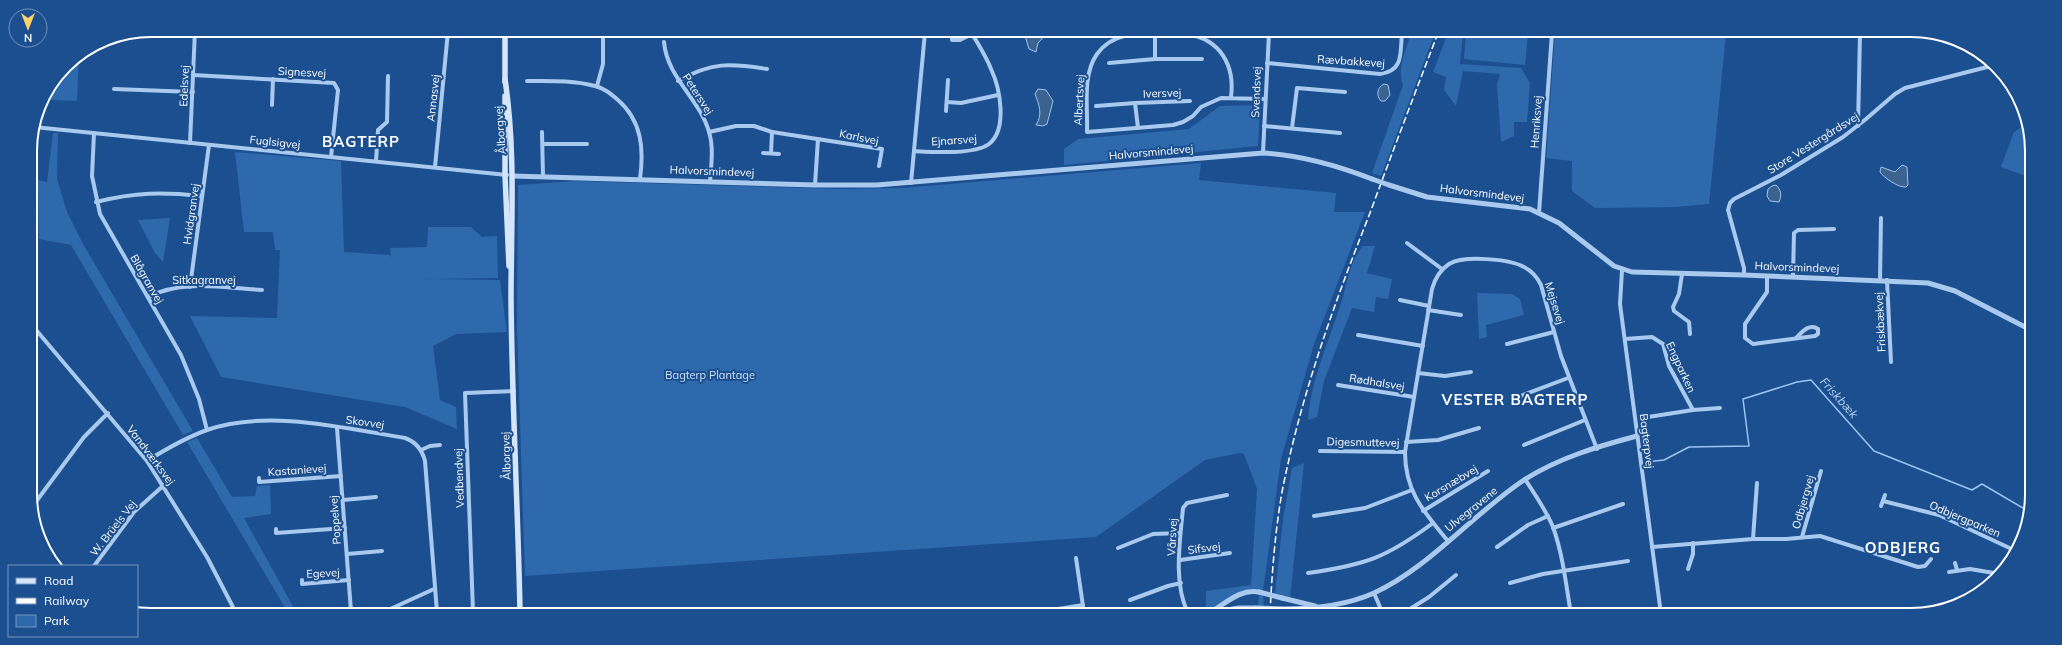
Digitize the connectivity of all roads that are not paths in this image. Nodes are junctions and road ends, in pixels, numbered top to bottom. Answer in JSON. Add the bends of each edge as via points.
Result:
{"nodes":[{"id":1,"x":195,"y":37,"type":"edge"},
{"id":2,"x":447,"y":37,"type":"edge"},
{"id":3,"x":505,"y":37,"type":"edge"},
{"id":4,"x":603,"y":37,"type":"edge"},
{"id":5,"x":925,"y":37,"type":"edge"},
{"id":6,"x":952,"y":37,"type":"edge"},
{"id":7,"x":964,"y":37,"type":"edge"},
{"id":8,"x":973,"y":37,"type":"edge"},
{"id":9,"x":1120,"y":37,"type":"edge"},
{"id":10,"x":1155,"y":37,"type":"edge"},
{"id":11,"x":1198,"y":37,"type":"edge"},
{"id":12,"x":1269,"y":37,"type":"edge"},
{"id":13,"x":1402,"y":37,"type":"edge"},
{"id":14,"x":1552,"y":37,"type":"edge"},
{"id":15,"x":1860,"y":37,"type":"edge"},
{"id":16,"x":664,"y":42,"type":"dead end"},
{"id":17,"x":1155,"y":59,"type":"junction"},
{"id":18,"x":1202,"y":59,"type":"dead end"},
{"id":19,"x":1109,"y":63,"type":"dead end"},
{"id":20,"x":1267,"y":64,"type":"junction"},
{"id":21,"x":1988,"y":67,"type":"edge"},
{"id":22,"x":767,"y":69,"type":"dead end"},
{"id":23,"x":193,"y":75,"type":"junction"},
{"id":24,"x":388,"y":76,"type":"dead end"},
{"id":25,"x":273,"y":79,"type":"junction"},
{"id":26,"x":505,"y":79,"type":"junction"},
{"id":27,"x":948,"y":80,"type":"dead end"},
{"id":28,"x":527,"y":81,"type":"dead end"},
{"id":29,"x":678,"y":81,"type":"junction"},
{"id":30,"x":597,"y":86,"type":"junction"},
{"id":31,"x":114,"y":89,"type":"dead end"},
{"id":32,"x":193,"y":92,"type":"junction"},
{"id":33,"x":1345,"y":92,"type":"dead end"},
{"id":34,"x":998,"y":95,"type":"junction"},
{"id":35,"x":1231,"y":97,"type":"junction"},
{"id":36,"x":1265,"y":99,"type":"junction"},
{"id":37,"x":1190,"y":101,"type":"dead end"},
{"id":38,"x":946,"y":102,"type":"junction"},
{"id":39,"x":1135,"y":103,"type":"junction"},
{"id":40,"x":272,"y":105,"type":"dead end"},
{"id":41,"x":1096,"y":106,"type":"dead end"},
{"id":42,"x":946,"y":110,"type":"dead end"},
{"id":43,"x":1264,"y":126,"type":"junction"},
{"id":44,"x":1858,"y":126,"type":"junction"},
{"id":45,"x":40,"y":128,"type":"edge"},
{"id":46,"x":1138,"y":128,"type":"junction"},
{"id":47,"x":1292,"y":128,"type":"junction"},
{"id":48,"x":542,"y":132,"type":"dead end"},
{"id":49,"x":709,"y":132,"type":"junction"},
{"id":50,"x":772,"y":132,"type":"junction"},
{"id":51,"x":1340,"y":133,"type":"dead end"},
{"id":52,"x":94,"y":134,"type":"junction"},
{"id":53,"x":818,"y":139,"type":"junction"},
{"id":54,"x":190,"y":143,"type":"junction"},
{"id":55,"x":543,"y":144,"type":"junction"},
{"id":56,"x":587,"y":144,"type":"dead end"},
{"id":57,"x":209,"y":145,"type":"junction"},
{"id":58,"x":914,"y":151,"type":"junction"},
{"id":59,"x":763,"y":153,"type":"dead end"},
{"id":60,"x":771,"y":153,"type":"junction"},
{"id":61,"x":1263,"y":153,"type":"junction"},
{"id":62,"x":779,"y":154,"type":"dead end"},
{"id":63,"x":331,"y":157,"type":"junction"},
{"id":64,"x":376,"y":161,"type":"junction"},
{"id":65,"x":879,"y":166,"type":"dead end"},
{"id":66,"x":435,"y":167,"type":"junction"},
{"id":67,"x":505,"y":175,"type":"junction"},
{"id":68,"x":513,"y":176,"type":"junction"},
{"id":69,"x":543,"y":177,"type":"junction"},
{"id":70,"x":640,"y":179,"type":"junction"},
{"id":71,"x":710,"y":182,"type":"junction"},
{"id":72,"x":911,"y":183,"type":"junction"},
{"id":73,"x":815,"y":185,"type":"junction"},
{"id":74,"x":202,"y":196,"type":"junction"},
{"id":75,"x":96,"y":202,"type":"junction"},
{"id":76,"x":1539,"y":213,"type":"junction"},
{"id":77,"x":1881,"y":218,"type":"dead end"},
{"id":78,"x":1834,"y":229,"type":"dead end"},
{"id":79,"x":1407,"y":243,"type":"dead end"},
{"id":80,"x":1442,"y":269,"type":"junction"},
{"id":81,"x":1622,"y":270,"type":"junction"},
{"id":82,"x":1682,"y":274,"type":"junction"},
{"id":83,"x":1744,"y":275,"type":"junction"},
{"id":84,"x":1767,"y":276,"type":"junction"},
{"id":85,"x":1793,"y":277,"type":"junction"},
{"id":86,"x":1880,"y":280,"type":"junction"},
{"id":87,"x":1886,"y":280,"type":"junction"},
{"id":88,"x":190,"y":287,"type":"junction"},
{"id":89,"x":262,"y":290,"type":"dead end"},
{"id":90,"x":148,"y":297,"type":"junction"},
{"id":91,"x":511,"y":300,"type":"junction"},
{"id":92,"x":1400,"y":300,"type":"dead end"},
{"id":93,"x":1429,"y":308,"type":"junction"},
{"id":94,"x":1461,"y":315,"type":"dead end"},
{"id":95,"x":2025,"y":327,"type":"edge"},
{"id":96,"x":37,"y":331,"type":"edge"},
{"id":97,"x":1554,"y":332,"type":"junction"},
{"id":98,"x":1690,"y":334,"type":"dead end"},
{"id":99,"x":1358,"y":335,"type":"dead end"},
{"id":100,"x":1796,"y":338,"type":"junction"},
{"id":101,"x":1625,"y":339,"type":"junction"},
{"id":102,"x":1507,"y":344,"type":"dead end"},
{"id":103,"x":1423,"y":346,"type":"junction"},
{"id":104,"x":1891,"y":362,"type":"dead end"},
{"id":105,"x":1471,"y":372,"type":"dead end"},
{"id":106,"x":1418,"y":373,"type":"junction"},
{"id":107,"x":1568,"y":378,"type":"junction"},
{"id":108,"x":1338,"y":385,"type":"dead end"},
{"id":109,"x":514,"y":392,"type":"junction"},
{"id":110,"x":1414,"y":397,"type":"junction"},
{"id":111,"x":1518,"y":397,"type":"dead end"},
{"id":112,"x":1720,"y":408,"type":"dead end"},
{"id":113,"x":1693,"y":410,"type":"junction"},
{"id":114,"x":108,"y":413,"type":"junction"},
{"id":115,"x":1648,"y":417,"type":"dead end"},
{"id":116,"x":1585,"y":420,"type":"junction"},
{"id":117,"x":337,"y":428,"type":"junction"},
{"id":118,"x":1479,"y":428,"type":"dead end"},
{"id":119,"x":207,"y":430,"type":"junction"},
{"id":120,"x":1637,"y":436,"type":"junction"},
{"id":121,"x":1406,"y":442,"type":"junction"},
{"id":122,"x":440,"y":445,"type":"dead end"},
{"id":123,"x":1524,"y":445,"type":"dead end"},
{"id":124,"x":1597,"y":449,"type":"junction"},
{"id":125,"x":421,"y":450,"type":"junction"},
{"id":126,"x":1320,"y":451,"type":"dead end"},
{"id":127,"x":1405,"y":452,"type":"junction"},
{"id":128,"x":147,"y":461,"type":"junction"},
{"id":129,"x":1488,"y":471,"type":"dead end"},
{"id":130,"x":1821,"y":471,"type":"dead end"},
{"id":131,"x":341,"y":476,"type":"junction"},
{"id":132,"x":259,"y":478,"type":"dead end"},
{"id":133,"x":1525,"y":479,"type":"junction"},
{"id":134,"x":1757,"y":483,"type":"dead end"},
{"id":135,"x":164,"y":485,"type":"junction"},
{"id":136,"x":1412,"y":490,"type":"junction"},
{"id":137,"x":1227,"y":495,"type":"dead end"},
{"id":138,"x":1885,"y":495,"type":"dead end"},
{"id":139,"x":376,"y":497,"type":"dead end"},
{"id":140,"x":37,"y":500,"type":"edge"},
{"id":141,"x":343,"y":500,"type":"junction"},
{"id":142,"x":1883,"y":501,"type":"junction"},
{"id":143,"x":1623,"y":504,"type":"dead end"},
{"id":144,"x":1881,"y":506,"type":"dead end"},
{"id":145,"x":1423,"y":511,"type":"junction"},
{"id":146,"x":1314,"y":516,"type":"dead end"},
{"id":147,"x":1548,"y":516,"type":"junction"},
{"id":148,"x":1433,"y":523,"type":"junction"},
{"id":149,"x":345,"y":528,"type":"junction"},
{"id":150,"x":1553,"y":528,"type":"junction"},
{"id":151,"x":276,"y":529,"type":"dead end"},
{"id":152,"x":1180,"y":533,"type":"junction"},
{"id":153,"x":1802,"y":537,"type":"junction"},
{"id":154,"x":1753,"y":539,"type":"junction"},
{"id":155,"x":1448,"y":541,"type":"junction"},
{"id":156,"x":1692,"y":543,"type":"junction"},
{"id":157,"x":1497,"y":547,"type":"dead end"},
{"id":158,"x":1652,"y":547,"type":"junction"},
{"id":159,"x":1118,"y":548,"type":"dead end"},
{"id":160,"x":2011,"y":548,"type":"edge"},
{"id":161,"x":382,"y":551,"type":"dead end"},
{"id":162,"x":347,"y":554,"type":"junction"},
{"id":163,"x":1230,"y":554,"type":"dead end"},
{"id":164,"x":1076,"y":558,"type":"dead end"},
{"id":165,"x":1931,"y":559,"type":"dead end"},
{"id":166,"x":1180,"y":560,"type":"junction"},
{"id":167,"x":1628,"y":561,"type":"dead end"},
{"id":168,"x":1955,"y":563,"type":"dead end"},
{"id":169,"x":95,"y":565,"type":"edge"},
{"id":170,"x":1688,"y":569,"type":"dead end"},
{"id":171,"x":1957,"y":570,"type":"junction"},
{"id":172,"x":1563,"y":571,"type":"junction"},
{"id":173,"x":1949,"y":572,"type":"dead end"},
{"id":174,"x":1994,"y":572,"type":"edge"},
{"id":175,"x":1308,"y":573,"type":"dead end"},
{"id":176,"x":1456,"y":575,"type":"dead end"},
{"id":177,"x":302,"y":580,"type":"dead end"},
{"id":178,"x":349,"y":580,"type":"junction"},
{"id":179,"x":1181,"y":583,"type":"junction"},
{"id":180,"x":1510,"y":583,"type":"dead end"},
{"id":181,"x":434,"y":589,"type":"junction"},
{"id":182,"x":1374,"y":593,"type":"junction"},
{"id":183,"x":1130,"y":600,"type":"dead end"},
{"id":184,"x":1083,"y":605,"type":"junction"},
{"id":185,"x":1324,"y":607,"type":"junction"},
{"id":186,"x":233,"y":608,"type":"edge"},
{"id":187,"x":351,"y":608,"type":"edge"},
{"id":188,"x":394,"y":608,"type":"edge"},
{"id":189,"x":436,"y":608,"type":"edge"},
{"id":190,"x":473,"y":608,"type":"edge"},
{"id":191,"x":520,"y":608,"type":"edge"},
{"id":192,"x":1064,"y":608,"type":"edge"},
{"id":193,"x":1083,"y":608,"type":"edge"},
{"id":194,"x":1186,"y":608,"type":"edge"},
{"id":195,"x":1217,"y":608,"type":"edge"},
{"id":196,"x":1239,"y":608,"type":"edge"},
{"id":197,"x":1256,"y":608,"type":"edge"},
{"id":198,"x":1303,"y":608,"type":"edge"},
{"id":199,"x":1380,"y":608,"type":"edge"},
{"id":200,"x":1412,"y":608,"type":"edge"},
{"id":201,"x":1570,"y":608,"type":"edge"},
{"id":202,"x":1660,"y":608,"type":"edge"}],
"edges":[{"from":1,"to":23,"type":"street","name":"Edelsvej"},
{"from":2,"to":66,"type":"street","name":"Annasvej"},
{"from":3,"to":26,"type":"main road","name":"Ålborgvej"},
{"from":4,"to":30,"type":"street","via":[[603,64]]},
{"from":5,"to":58,"type":"street"},
{"from":6,"to":7,"type":"street","name":"Ejnarsvej","via":[[952,40],[956,41]]},
{"from":8,"to":34,"type":"street","name":"Ejnarsvej","via":[[992,70]]},
{"from":9,"to":46,"type":"street","name":"Albertsvej","via":[[1097,55],[1090,70],[1087,132]]},
{"from":10,"to":17,"type":"street"},
{"from":11,"to":35,"type":"street","name":"Albertsvej","via":[[1215,47],[1227,62],[1232,74]]},
{"from":12,"to":20,"type":"street","name":"Svendsvej"},
{"from":13,"to":20,"type":"street","name":"Rævbakkevej","via":[[1400,59],[1391,73]]},
{"from":14,"to":76,"type":"street","name":"Henriksvej"},
{"from":15,"to":44,"type":"street"},
{"from":16,"to":29,"type":"street","name":"Petersvej","via":[[666,59]]},
{"from":17,"to":18,"type":"street"},
{"from":17,"to":19,"type":"street"},
{"from":20,"to":36,"type":"street","name":"Svendsvej"},
{"from":21,"to":44,"type":"street","name":"Store Vestergårdsvej","via":[[1905,88]]},
{"from":22,"to":29,"type":"street","via":[[740,64],[717,65]]},
{"from":23,"to":25,"type":"street","name":"Signesvej"},
{"from":23,"to":32,"type":"street","name":"Edelsvej"},
{"from":24,"to":64,"type":"street","via":[[387,122],[378,130]]},
{"from":25,"to":40,"type":"street"},
{"from":25,"to":63,"type":"street","name":"Signesvej","via":[[329,82],[337,86]]},
{"from":26,"to":67,"type":"main road","name":"Ålborgvej"},
{"from":26,"to":68,"type":"main road","name":"Ålborgvej"},
{"from":27,"to":38,"type":"street"},
{"from":28,"to":30,"type":"street","via":[[566,81]]},
{"from":29,"to":49,"type":"street","name":"Petersvej","via":[[698,109]]},
{"from":30,"to":70,"type":"street","via":[[626,107],[640,131]]},
{"from":31,"to":32,"type":"street"},
{"from":32,"to":54,"type":"street","name":"Edelsvej"},
{"from":33,"to":47,"type":"street","via":[[1297,88]]},
{"from":34,"to":38,"type":"street","via":[[961,103]]},
{"from":34,"to":58,"type":"street","name":"Ejnarsvej","via":[[1001,108],[1000,124],[995,138],[989,144],[974,150]]},
{"from":35,"to":36,"type":"street","name":"Albertsvej"},
{"from":35,"to":46,"type":"street","name":"Albertsvej","via":[[1211,101],[1183,122]]},
{"from":36,"to":43,"type":"street","name":"Svendsvej"},
{"from":37,"to":39,"type":"street","name":"Iversvej"},
{"from":38,"to":42,"type":"street"},
{"from":39,"to":41,"type":"street","name":"Iversvej"},
{"from":39,"to":46,"type":"street","name":"Iversvej"},
{"from":43,"to":47,"type":"street"},
{"from":43,"to":61,"type":"street","name":"Svendsvej"},
{"from":44,"to":83,"type":"street","name":"Store Vestergårdsvej","via":[[1781,175],[1730,203],[1728,210]]},
{"from":45,"to":52,"type":"street","name":"Fuglsigvej"},
{"from":47,"to":51,"type":"street"},
{"from":48,"to":55,"type":"street"},
{"from":49,"to":50,"type":"street","name":"Karlsvej","via":[[744,126],[754,126]]},
{"from":49,"to":71,"type":"street","name":"Petersvej","via":[[712,163]]},
{"from":50,"to":53,"type":"street","name":"Karlsvej"},
{"from":50,"to":60,"type":"street"},
{"from":52,"to":54,"type":"street","name":"Fuglsigvej"},
{"from":52,"to":75,"type":"street","name":"Blågranvej","via":[[92,176]]},
{"from":53,"to":65,"type":"street","name":"Karlsvej","via":[[882,149]]},
{"from":53,"to":73,"type":"street"},
{"from":54,"to":57,"type":"street","name":"Fuglsigvej"},
{"from":55,"to":56,"type":"street"},
{"from":55,"to":69,"type":"street"},
{"from":57,"to":63,"type":"street","name":"Fuglsigvej"},
{"from":57,"to":74,"type":"street","name":"Hvidgranvej"},
{"from":58,"to":72,"type":"street"},
{"from":59,"to":60,"type":"street"},
{"from":60,"to":62,"type":"street"},
{"from":61,"to":72,"type":"street","name":"Halvorsmindevej"},
{"from":61,"to":76,"type":"street","name":"Halvorsmindevej","bridge":true,"via":[[1324,162],[1427,197],[1517,206]]},
{"from":63,"to":64,"type":"street","name":"Fuglsigvej"},
{"from":64,"to":66,"type":"street","name":"Fuglsigvej"},
{"from":66,"to":67,"type":"street","name":"Fuglsigvej"},
{"from":67,"to":68,"type":"street","name":"Fuglsigvej"},
{"from":67,"to":91,"type":"main road","name":"Ålborgvej"},
{"from":68,"to":69,"type":"street","name":"Halvorsmindevej"},
{"from":68,"to":91,"type":"main road","name":"Ålborgvej"},
{"from":69,"to":70,"type":"street","name":"Halvorsmindevej"},
{"from":70,"to":71,"type":"street","name":"Halvorsmindevej"},
{"from":71,"to":73,"type":"street","name":"Halvorsmindevej"},
{"from":72,"to":73,"type":"street","name":"Halvorsmindevej"},
{"from":74,"to":75,"type":"street","via":[[149,192]]},
{"from":74,"to":88,"type":"street","name":"Hvidgranvej"},
{"from":75,"to":90,"type":"street","name":"Blågranvej","via":[[105,225]]},
{"from":76,"to":81,"type":"street","name":"Halvorsmindevej","via":[[1559,223]]},
{"from":77,"to":86,"type":"street"},
{"from":78,"to":85,"type":"street","via":[[1798,230],[1794,233]]},
{"from":79,"to":80,"type":"street"},
{"from":80,"to":93,"type":"street","via":[[1433,283]]},
{"from":80,"to":97,"type":"street","name":"Mejsevej","via":[[1453,262],[1469,259],[1514,263],[1524,267],[1541,285]]},
{"from":81,"to":82,"type":"street","name":"Halvorsmindevej","via":[[1640,274]]},
{"from":81,"to":101,"type":"street","name":"Bagterpvej","via":[[1620,304]]},
{"from":82,"to":83,"type":"street","name":"Halvorsmindevej"},
{"from":82,"to":98,"type":"street","via":[[1679,294],[1673,307],[1674,312],[1689,322]]},
{"from":83,"to":84,"type":"street","name":"Halvorsmindevej"},
{"from":84,"to":85,"type":"street","name":"Halvorsmindevej"},
{"from":84,"to":100,"type":"street","via":[[1767,292],[1745,324],[1745,338],[1753,344]]},
{"from":85,"to":86,"type":"street","name":"Halvorsmindevej"},
{"from":86,"to":87,"type":"street","name":"Halvorsmindevej"},
{"from":87,"to":95,"type":"street","name":"Halvorsmindevej","via":[[1919,281],[1955,291]]},
{"from":87,"to":104,"type":"street","name":"Friskbækvej"},
{"from":88,"to":89,"type":"street","name":"Sitkagranvej"},
{"from":88,"to":90,"type":"street","name":"Sitkagranvej","via":[[168,288]]},
{"from":90,"to":119,"type":"street","name":"Blågranvej","via":[[184,362],[199,399]]},
{"from":91,"to":109,"type":"main road","name":"Ålborgvej"},
{"from":92,"to":93,"type":"street"},
{"from":93,"to":94,"type":"street"},
{"from":93,"to":103,"type":"street"},
{"from":96,"to":114,"type":"street","name":"Vandværksvej"},
{"from":97,"to":102,"type":"street"},
{"from":97,"to":107,"type":"street","name":"Mejsevej"},
{"from":99,"to":103,"type":"street"},
{"from":100,"to":100,"type":"street","via":[[1817,336],[1818,329],[1805,328]]},
{"from":101,"to":113,"type":"street","name":"Engparken","via":[[1652,337],[1663,344],[1669,366]]},
{"from":101,"to":120,"type":"street","name":"Bagterpvej"},
{"from":103,"to":106,"type":"street"},
{"from":105,"to":106,"type":"street","via":[[1445,376]]},
{"from":106,"to":110,"type":"street"},
{"from":107,"to":111,"type":"street"},
{"from":107,"to":116,"type":"street","name":"Mejsevej"},
{"from":108,"to":110,"type":"street","name":"Rødhalsvej"},
{"from":109,"to":190,"type":"street","name":"Vedbendvej","via":[[465,393]]},
{"from":109,"to":191,"type":"main road","name":"Ålborgvej"},
{"from":110,"to":121,"type":"street"},
{"from":112,"to":113,"type":"street"},
{"from":113,"to":115,"type":"street"},
{"from":114,"to":128,"type":"street","name":"Vandværksvej"},
{"from":114,"to":140,"type":"street","via":[[84,437]]},
{"from":116,"to":123,"type":"street"},
{"from":116,"to":124,"type":"street","name":"Mejsevej"},
{"from":117,"to":119,"type":"street","name":"Skovvej","via":[[266,420],[238,422]]},
{"from":117,"to":125,"type":"street","name":"Skovvej","via":[[405,438]]},
{"from":117,"to":131,"type":"street","name":"Poppelvej"},
{"from":118,"to":121,"type":"street","via":[[1438,440]]},
{"from":119,"to":128,"type":"street","name":"Skovvej","via":[[179,442]]},
{"from":120,"to":124,"type":"street","name":"Ulvegravene"},
{"from":120,"to":158,"type":"street","name":"Bagterpvej"},
{"from":121,"to":127,"type":"street"},
{"from":122,"to":125,"type":"street"},
{"from":124,"to":133,"type":"street","name":"Ulvegravene","via":[[1562,460]]},
{"from":125,"to":181,"type":"street"},
{"from":126,"to":127,"type":"street","name":"Digesmuttevej"},
{"from":127,"to":136,"type":"street","via":[[1406,469]]},
{"from":128,"to":135,"type":"street","name":"Vandværksvej"},
{"from":129,"to":145,"type":"street","name":"Korsnæbvej"},
{"from":130,"to":153,"type":"street","name":"Odbjergvej"},
{"from":131,"to":132,"type":"street","name":"Kastanievej","via":[[259,482]]},
{"from":131,"to":141,"type":"street","name":"Poppelvej"},
{"from":133,"to":147,"type":"street"},
{"from":133,"to":155,"type":"street","name":"Ulvegravene"},
{"from":134,"to":154,"type":"street"},
{"from":135,"to":169,"type":"street","name":"W. Brüels Vej","via":[[134,512]]},
{"from":135,"to":186,"type":"street","name":"Vandværksvej","via":[[210,562]]},
{"from":136,"to":145,"type":"street"},
{"from":136,"to":146,"type":"street","via":[[1365,508]]},
{"from":137,"to":152,"type":"street","name":"Vårsvej","via":[[1184,505]]},
{"from":138,"to":142,"type":"street"},
{"from":139,"to":141,"type":"street"},
{"from":141,"to":149,"type":"street","name":"Poppelvej"},
{"from":142,"to":144,"type":"street"},
{"from":142,"to":160,"type":"street","name":"Odbjergparken","via":[[1939,515]]},
{"from":143,"to":150,"type":"street"},
{"from":145,"to":148,"type":"street"},
{"from":147,"to":150,"type":"street"},
{"from":147,"to":157,"type":"street","via":[[1528,525]]},
{"from":148,"to":155,"type":"street"},
{"from":148,"to":175,"type":"street","via":[[1407,542],[1376,558],[1347,567]]},
{"from":149,"to":151,"type":"street","via":[[276,533]]},
{"from":149,"to":162,"type":"street","name":"Poppelvej"},
{"from":150,"to":172,"type":"street"},
{"from":152,"to":159,"type":"street","via":[[1153,534]]},
{"from":152,"to":166,"type":"street","name":"Vårsvej"},
{"from":153,"to":154,"type":"street","name":"Odbjergvej"},
{"from":153,"to":165,"type":"street","name":"Odbjergvej","via":[[1830,538],[1918,567],[1925,566]]},
{"from":154,"to":156,"type":"street","name":"Odbjergvej"},
{"from":155,"to":182,"type":"street","name":"Ulvegravene","via":[[1413,569]]},
{"from":156,"to":158,"type":"street","name":"Odbjergvej"},
{"from":156,"to":170,"type":"street","via":[[1693,554]]},
{"from":158,"to":202,"type":"street","name":"Bagterpvej"},
{"from":161,"to":162,"type":"street"},
{"from":162,"to":178,"type":"street","name":"Poppelvej"},
{"from":163,"to":166,"type":"street","name":"Sifsvej"},
{"from":164,"to":184,"type":"street"},
{"from":166,"to":179,"type":"street","name":"Vårsvej"},
{"from":167,"to":172,"type":"street"},
{"from":168,"to":171,"type":"street"},
{"from":171,"to":173,"type":"street"},
{"from":171,"to":174,"type":"street","via":[[1982,569]]},
{"from":172,"to":180,"type":"street"},
{"from":172,"to":201,"type":"street"},
{"from":176,"to":200,"type":"street"},
{"from":177,"to":178,"type":"street","name":"Egevej","via":[[302,584]]},
{"from":178,"to":187,"type":"street","name":"Poppelvej"},
{"from":179,"to":183,"type":"street"},
{"from":179,"to":194,"type":"street","name":"Vårsvej"},
{"from":181,"to":188,"type":"street"},
{"from":181,"to":189,"type":"street"},
{"from":182,"to":185,"type":"street","name":"Ulvegravene"},
{"from":182,"to":199,"type":"street"},
{"from":184,"to":192,"type":"street"},
{"from":184,"to":193,"type":"street"},
{"from":185,"to":195,"type":"street","name":"Ulvegravene","bridge":true,"via":[[1303,605],[1259,592],[1246,592]]},
{"from":185,"to":198,"type":"street","name":"Ulvegravene","bridge":true},
{"from":196,"to":197,"type":"street","name":"Ulvegravene","bridge":true}]}
